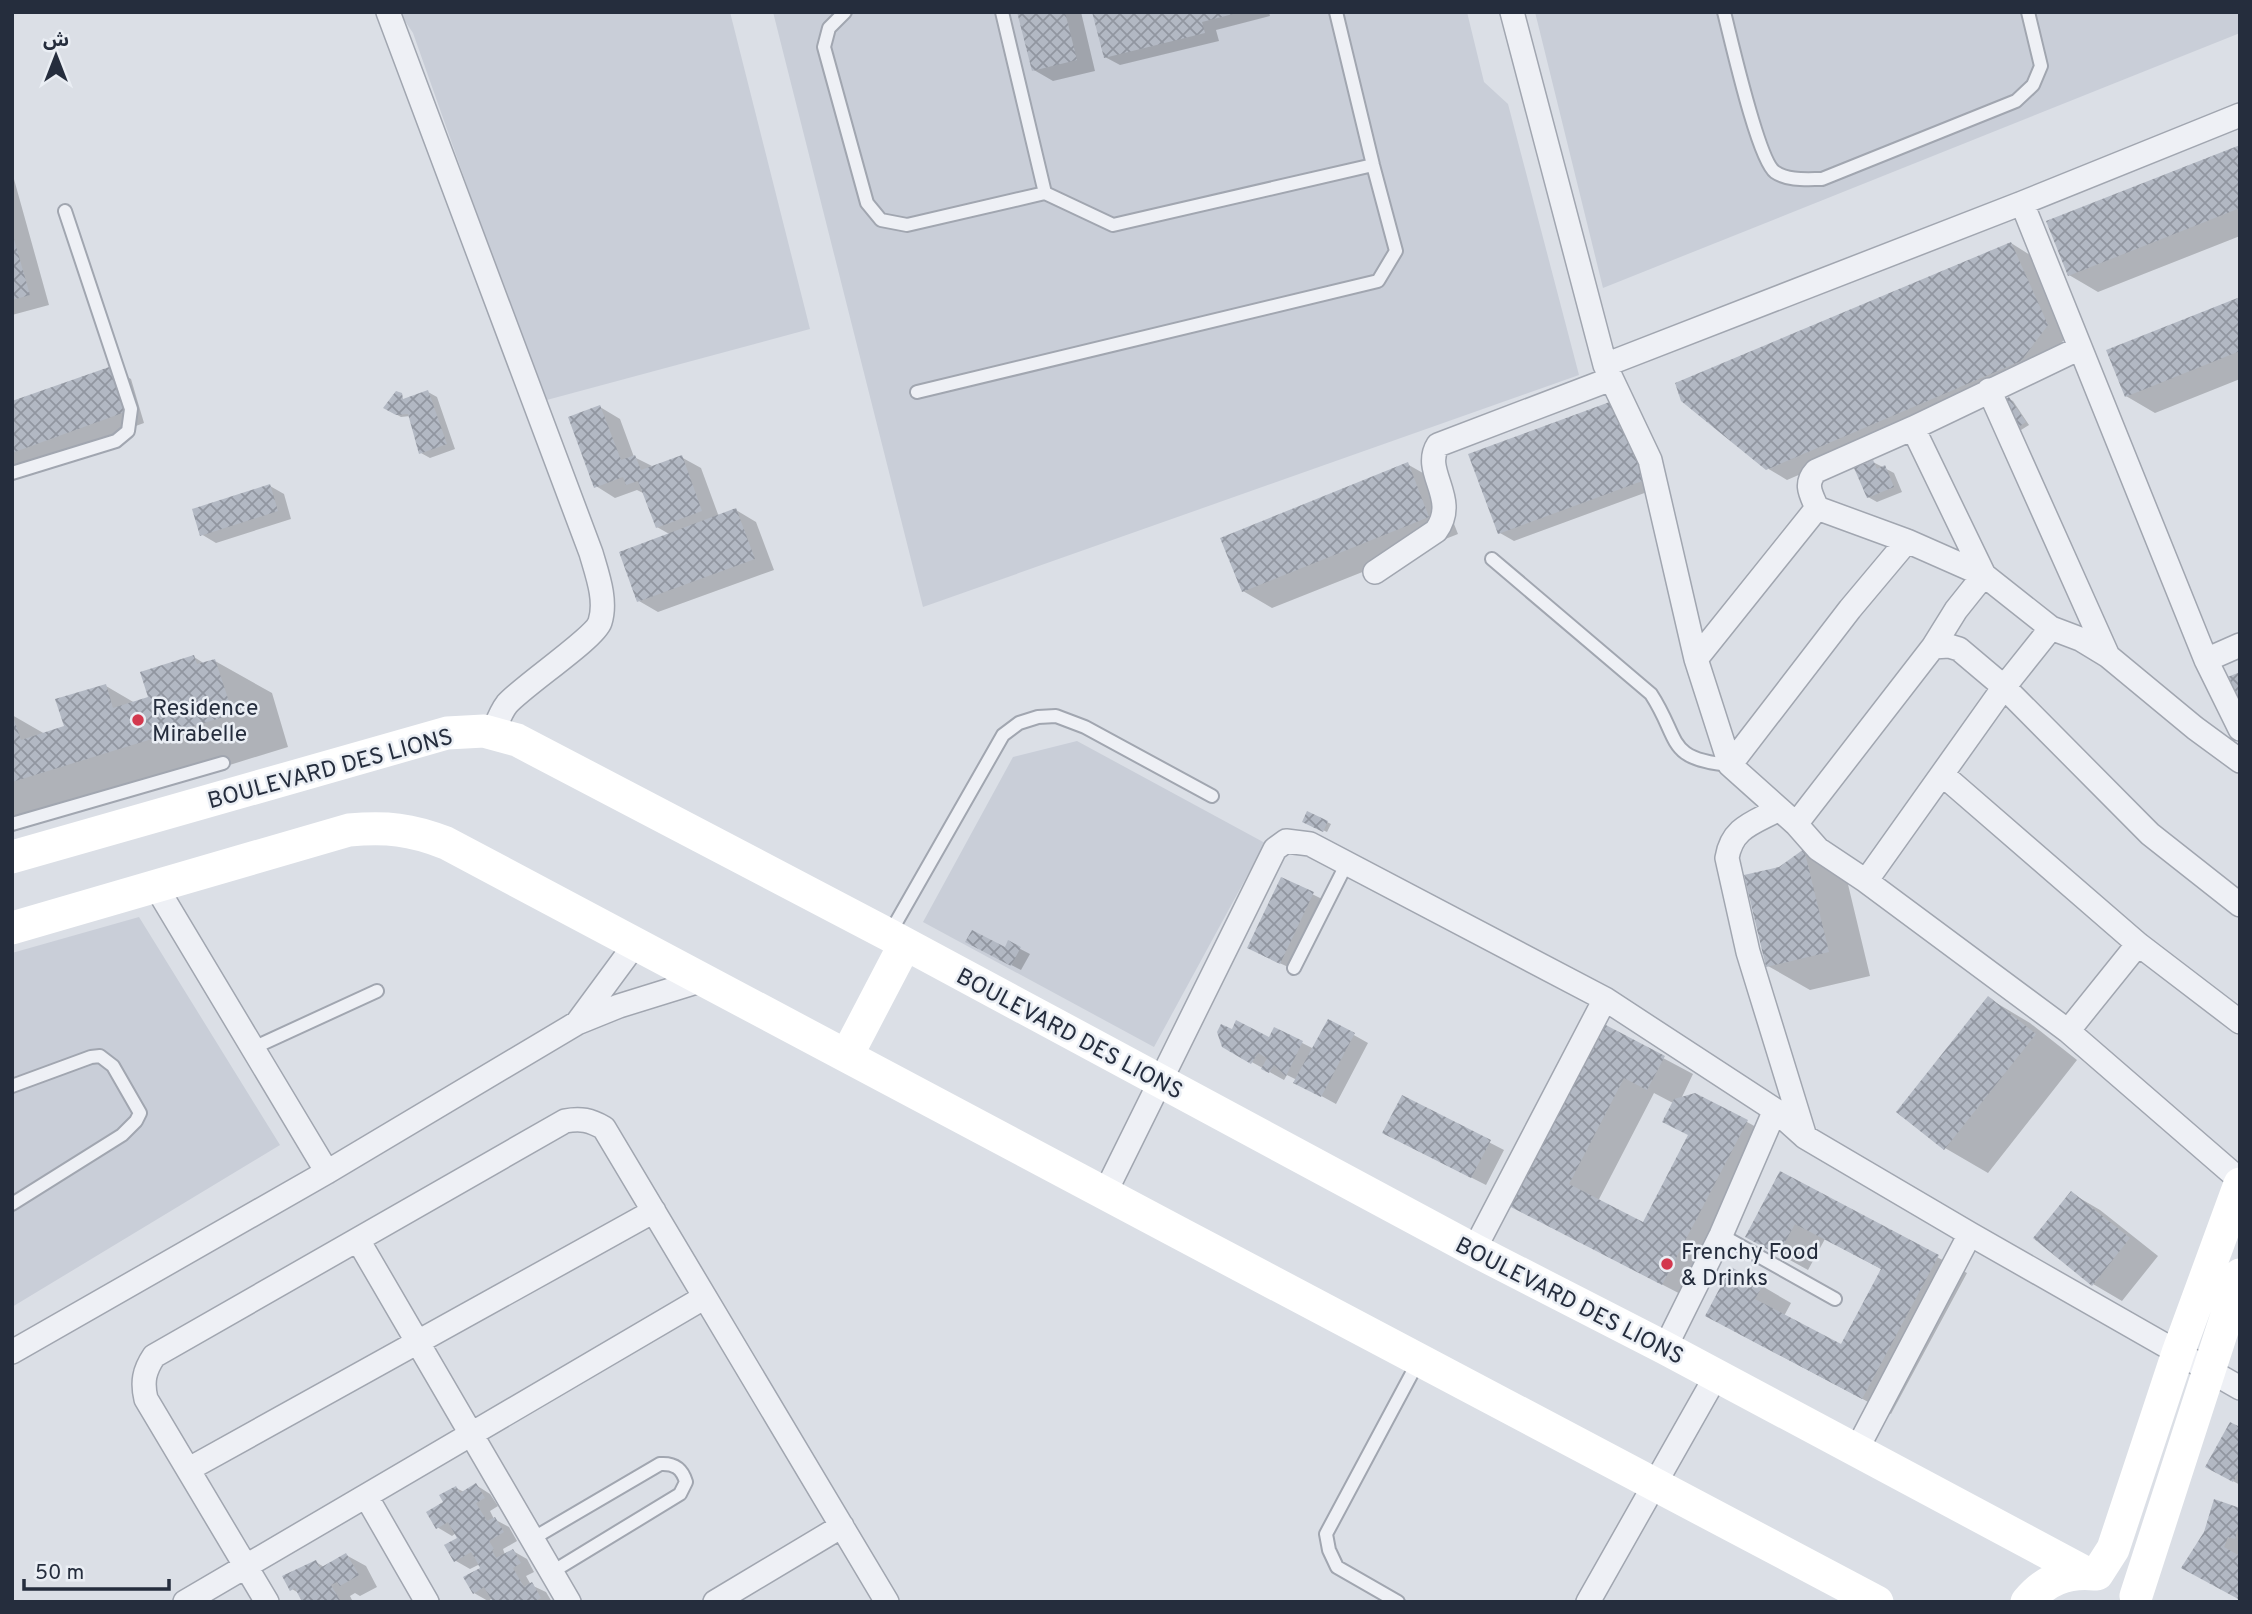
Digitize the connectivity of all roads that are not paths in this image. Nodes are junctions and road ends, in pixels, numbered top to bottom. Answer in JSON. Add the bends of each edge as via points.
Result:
{"nodes":[{"id":1,"x":388,"y":12,"type":"edge"},
{"id":2,"x":845,"y":12,"type":"edge"},
{"id":3,"x":1002,"y":12,"type":"edge"},
{"id":4,"x":1336,"y":12,"type":"edge"},
{"id":5,"x":1512,"y":12,"type":"edge"},
{"id":6,"x":1724,"y":12,"type":"edge"},
{"id":7,"x":2028,"y":12,"type":"edge"},
{"id":8,"x":2240,"y":115,"type":"edge"},
{"id":9,"x":1373,"y":165,"type":"junction"},
{"id":10,"x":1045,"y":193,"type":"junction"},
{"id":11,"x":2022,"y":203,"type":"junction"},
{"id":12,"x":65,"y":211,"type":"dead end"},
{"id":13,"x":2080,"y":348,"type":"junction"},
{"id":14,"x":1608,"y":372,"type":"junction"},
{"id":15,"x":1989,"y":390,"type":"junction"},
{"id":16,"x":917,"y":392,"type":"dead end"},
{"id":17,"x":1913,"y":428,"type":"junction"},
{"id":18,"x":12,"y":473,"type":"edge"},
{"id":19,"x":1817,"y":508,"type":"junction"},
{"id":20,"x":1907,"y":541,"type":"junction"},
{"id":21,"x":1492,"y":559,"type":"dead end"},
{"id":22,"x":1375,"y":572,"type":"dead end"},
{"id":23,"x":1984,"y":575,"type":"junction"},
{"id":24,"x":2051,"y":628,"type":"junction"},
{"id":25,"x":2240,"y":645,"type":"edge"},
{"id":26,"x":1933,"y":647,"type":"junction"},
{"id":27,"x":2108,"y":656,"type":"junction"},
{"id":28,"x":1696,"y":659,"type":"junction"},
{"id":29,"x":2206,"y":660,"type":"junction"},
{"id":30,"x":2004,"y":687,"type":"junction"},
{"id":31,"x":2239,"y":726,"type":"edge"},
{"id":32,"x":493,"y":733,"type":"junction"},
{"id":33,"x":2240,"y":761,"type":"edge"},
{"id":34,"x":223,"y":763,"type":"dead end"},
{"id":35,"x":1730,"y":765,"type":"junction"},
{"id":36,"x":1943,"y":775,"type":"junction"},
{"id":37,"x":187,"y":790,"type":"junction"},
{"id":38,"x":1212,"y":796,"type":"dead end"},
{"id":39,"x":1788,"y":817,"type":"junction"},
{"id":40,"x":91,"y":818,"type":"junction"},
{"id":41,"x":12,"y":824,"type":"edge"},
{"id":42,"x":12,"y":857,"type":"edge"},
{"id":43,"x":1347,"y":863,"type":"junction"},
{"id":44,"x":1866,"y":881,"type":"junction"},
{"id":45,"x":155,"y":885,"type":"junction"},
{"id":46,"x":2240,"y":905,"type":"edge"},
{"id":47,"x":12,"y":928,"type":"edge"},
{"id":48,"x":897,"y":939,"type":"junction"},
{"id":49,"x":636,"y":943,"type":"junction"},
{"id":50,"x":2138,"y":944,"type":"junction"},
{"id":51,"x":1294,"y":968,"type":"dead end"},
{"id":52,"x":706,"y":979,"type":"junction"},
{"id":53,"x":377,"y":990,"type":"dead end"},
{"id":54,"x":1605,"y":999,"type":"junction"},
{"id":55,"x":2240,"y":1022,"type":"edge"},
{"id":56,"x":578,"y":1023,"type":"junction"},
{"id":57,"x":2068,"y":1031,"type":"junction"},
{"id":58,"x":253,"y":1048,"type":"junction"},
{"id":59,"x":847,"y":1055,"type":"junction"},
{"id":60,"x":1161,"y":1081,"type":"junction"},
{"id":61,"x":12,"y":1086,"type":"edge"},
{"id":62,"x":1775,"y":1110,"type":"junction"},
{"id":63,"x":1805,"y":1137,"type":"junction"},
{"id":64,"x":327,"y":1172,"type":"junction"},
{"id":65,"x":2240,"y":1182,"type":"edge"},
{"id":66,"x":1105,"y":1193,"type":"junction"},
{"id":67,"x":12,"y":1204,"type":"edge"},
{"id":68,"x":654,"y":1211,"type":"junction"},
{"id":69,"x":1970,"y":1234,"type":"junction"},
{"id":70,"x":1721,"y":1235,"type":"junction"},
{"id":71,"x":358,"y":1240,"type":"junction"},
{"id":72,"x":1474,"y":1250,"type":"junction"},
{"id":73,"x":2240,"y":1275,"type":"edge"},
{"id":74,"x":705,"y":1297,"type":"junction"},
{"id":75,"x":1835,"y":1300,"type":"dead end"},
{"id":76,"x":2230,"y":1330,"type":"edge"},
{"id":77,"x":418,"y":1342,"type":"junction"},
{"id":78,"x":1665,"y":1348,"type":"junction"},
{"id":79,"x":12,"y":1352,"type":"edge"},
{"id":80,"x":2178,"y":1353,"type":"junction"},
{"id":81,"x":1419,"y":1360,"type":"junction"},
{"id":82,"x":2207,"y":1370,"type":"junction"},
{"id":83,"x":1716,"y":1376,"type":"junction"},
{"id":84,"x":2240,"y":1388,"type":"edge"},
{"id":85,"x":471,"y":1434,"type":"junction"},
{"id":86,"x":1856,"y":1451,"type":"junction"},
{"id":87,"x":189,"y":1469,"type":"junction"},
{"id":88,"x":1655,"y":1486,"type":"junction"},
{"id":89,"x":366,"y":1496,"type":"junction"},
{"id":90,"x":842,"y":1526,"type":"junction"},
{"id":91,"x":532,"y":1539,"type":"junction"},
{"id":92,"x":246,"y":1566,"type":"junction"},
{"id":93,"x":552,"y":1572,"type":"junction"},
{"id":94,"x":2090,"y":1573,"type":"junction"},
{"id":95,"x":2138,"y":1599,"type":"edge"},
{"id":96,"x":185,"y":1602,"type":"edge"},
{"id":97,"x":267,"y":1602,"type":"edge"},
{"id":98,"x":427,"y":1602,"type":"edge"},
{"id":99,"x":569,"y":1602,"type":"edge"},
{"id":100,"x":715,"y":1602,"type":"edge"},
{"id":101,"x":887,"y":1602,"type":"edge"},
{"id":102,"x":1398,"y":1602,"type":"edge"},
{"id":103,"x":1588,"y":1602,"type":"edge"},
{"id":104,"x":1877,"y":1602,"type":"edge"},
{"id":105,"x":2027,"y":1602,"type":"edge"}],
"edges":[{"from":1,"to":32,"type":"street","via":[[599,583],[600,624],[508,703]]},
{"from":2,"to":10,"type":"lane","via":[[829,28],[824,47],[867,203],[881,219],[907,225]]},
{"from":3,"to":10,"type":"lane"},
{"from":4,"to":9,"type":"lane"},
{"from":5,"to":14,"type":"street"},
{"from":6,"to":7,"type":"lane","via":[[1761,148],[1773,171],[1789,178],[1811,179],[1822,179],[2015,101],[2033,85],[2041,66]]},
{"from":8,"to":11,"type":"street"},
{"from":9,"to":10,"type":"lane","via":[[1112,225]]},
{"from":9,"to":16,"type":"lane","via":[[1396,251],[1378,281]]},
{"from":11,"to":13,"type":"street"},
{"from":11,"to":14,"type":"street"},
{"from":12,"to":18,"type":"lane","via":[[131,409],[128,431],[116,441]]},
{"from":13,"to":15,"type":"street"},
{"from":13,"to":29,"type":"street"},
{"from":14,"to":22,"type":"street","via":[[1438,444],[1434,462],[1446,509],[1443,521],[1436,531]]},
{"from":14,"to":28,"type":"street","via":[[1650,460]]},
{"from":15,"to":17,"type":"street"},
{"from":15,"to":27,"type":"street"},
{"from":17,"to":19,"type":"street","via":[[1816,471],[1809,488]]},
{"from":17,"to":23,"type":"street"},
{"from":19,"to":20,"type":"street"},
{"from":19,"to":28,"type":"street"},
{"from":20,"to":23,"type":"street"},
{"from":20,"to":35,"type":"street"},
{"from":21,"to":35,"type":"lane","via":[[1651,694],[1676,745],[1688,756],[1703,763]]},
{"from":23,"to":24,"type":"street"},
{"from":23,"to":26,"type":"street"},
{"from":24,"to":27,"type":"street"},
{"from":24,"to":30,"type":"street"},
{"from":25,"to":29,"type":"street"},
{"from":26,"to":30,"type":"street","via":[[1959,649]]},
{"from":26,"to":39,"type":"street"},
{"from":27,"to":33,"type":"street"},
{"from":28,"to":35,"type":"street"},
{"from":29,"to":31,"type":"street"},
{"from":30,"to":36,"type":"street"},
{"from":30,"to":46,"type":"street","via":[[2150,834]]},
{"from":32,"to":37,"type":"main road","name":"BOULEVARD DES LIONS","via":[[447,733]]},
{"from":32,"to":48,"type":"main road","name":"BOULEVARD DES LIONS","via":[[517,740]]},
{"from":34,"to":37,"type":"lane"},
{"from":35,"to":39,"type":"street"},
{"from":36,"to":44,"type":"street"},
{"from":36,"to":50,"type":"street"},
{"from":37,"to":40,"type":"main road","name":"BOULEVARD DES LIONS"},
{"from":38,"to":48,"type":"lane","via":[[1056,716],[1019,723],[1003,735]]},
{"from":39,"to":44,"type":"street","via":[[1818,849]]},
{"from":39,"to":63,"type":"street","via":[[1735,834],[1727,858],[1748,952]]},
{"from":40,"to":41,"type":"lane"},
{"from":40,"to":42,"type":"main road","name":"BOULEVARD DES LIONS"},
{"from":43,"to":51,"type":"lane"},
{"from":43,"to":54,"type":"street"},
{"from":43,"to":60,"type":"street","via":[[1310,844],[1286,841],[1275,849]]},
{"from":44,"to":57,"type":"street"},
{"from":45,"to":47,"type":"main road"},
{"from":45,"to":49,"type":"main road","via":[[349,830],[404,829],[446,843]]},
{"from":45,"to":58,"type":"street"},
{"from":48,"to":59,"type":"main road"},
{"from":48,"to":60,"type":"main road","name":"BOULEVARD DES LIONS"},
{"from":49,"to":52,"type":"main road"},
{"from":49,"to":56,"type":"street"},
{"from":50,"to":55,"type":"street"},
{"from":50,"to":57,"type":"street"},
{"from":52,"to":56,"type":"street"},
{"from":52,"to":59,"type":"main road"},
{"from":53,"to":58,"type":"lane"},
{"from":54,"to":62,"type":"street"},
{"from":54,"to":72,"type":"street"},
{"from":56,"to":64,"type":"street"},
{"from":57,"to":65,"type":"street"},
{"from":58,"to":64,"type":"street"},
{"from":59,"to":66,"type":"main road"},
{"from":60,"to":66,"type":"street"},
{"from":60,"to":72,"type":"main road","name":"BOULEVARD DES LIONS"},
{"from":61,"to":67,"type":"lane","via":[[100,1056],[113,1066],[140,1113],[122,1135]]},
{"from":62,"to":63,"type":"street"},
{"from":62,"to":70,"type":"street"},
{"from":63,"to":69,"type":"street"},
{"from":64,"to":79,"type":"street"},
{"from":65,"to":80,"type":"main road"},
{"from":66,"to":81,"type":"main road"},
{"from":68,"to":71,"type":"street","via":[[604,1128],[578,1118],[565,1121]]},
{"from":68,"to":74,"type":"street"},
{"from":68,"to":77,"type":"street"},
{"from":69,"to":80,"type":"street"},
{"from":69,"to":86,"type":"street"},
{"from":70,"to":75,"type":"lane"},
{"from":70,"to":78,"type":"street"},
{"from":71,"to":77,"type":"street"},
{"from":71,"to":87,"type":"street","via":[[154,1356],[146,1367],[146,1399]]},
{"from":72,"to":78,"type":"main road","name":"BOULEVARD DES LIONS"},
{"from":73,"to":76,"type":"main road"},
{"from":74,"to":85,"type":"street"},
{"from":74,"to":90,"type":"street"},
{"from":76,"to":82,"type":"main road"},
{"from":77,"to":85,"type":"street"},
{"from":77,"to":87,"type":"street"},
{"from":78,"to":83,"type":"main road","name":"BOULEVARD DES LIONS"},
{"from":80,"to":82,"type":"street"},
{"from":80,"to":94,"type":"main road","via":[[2113,1549]]},
{"from":81,"to":88,"type":"main road"},
{"from":81,"to":102,"type":"lane","via":[[1326,1534],[1336,1567]]},
{"from":82,"to":84,"type":"street"},
{"from":82,"to":95,"type":"main road"},
{"from":83,"to":86,"type":"main road","name":"BOULEVARD DES LIONS"},
{"from":83,"to":88,"type":"street"},
{"from":85,"to":89,"type":"street"},
{"from":85,"to":91,"type":"street"},
{"from":86,"to":94,"type":"main road","name":"BOULEVARD DES LIONS"},
{"from":87,"to":92,"type":"street"},
{"from":88,"to":103,"type":"street"},
{"from":88,"to":104,"type":"main road"},
{"from":89,"to":92,"type":"street"},
{"from":89,"to":98,"type":"street"},
{"from":90,"to":100,"type":"street"},
{"from":90,"to":101,"type":"street"},
{"from":91,"to":93,"type":"street"},
{"from":91,"to":93,"type":"lane","via":[[660,1464],[670,1463],[684,1474],[686,1482],[680,1494]]},
{"from":92,"to":96,"type":"street"},
{"from":92,"to":97,"type":"street"},
{"from":93,"to":99,"type":"street"},
{"from":94,"to":95,"type":"main road","name":"BOULEVARD DES LIONS","via":[[2119,1581]]},
{"from":94,"to":105,"type":"main road","via":[[2057,1578]]}]}
